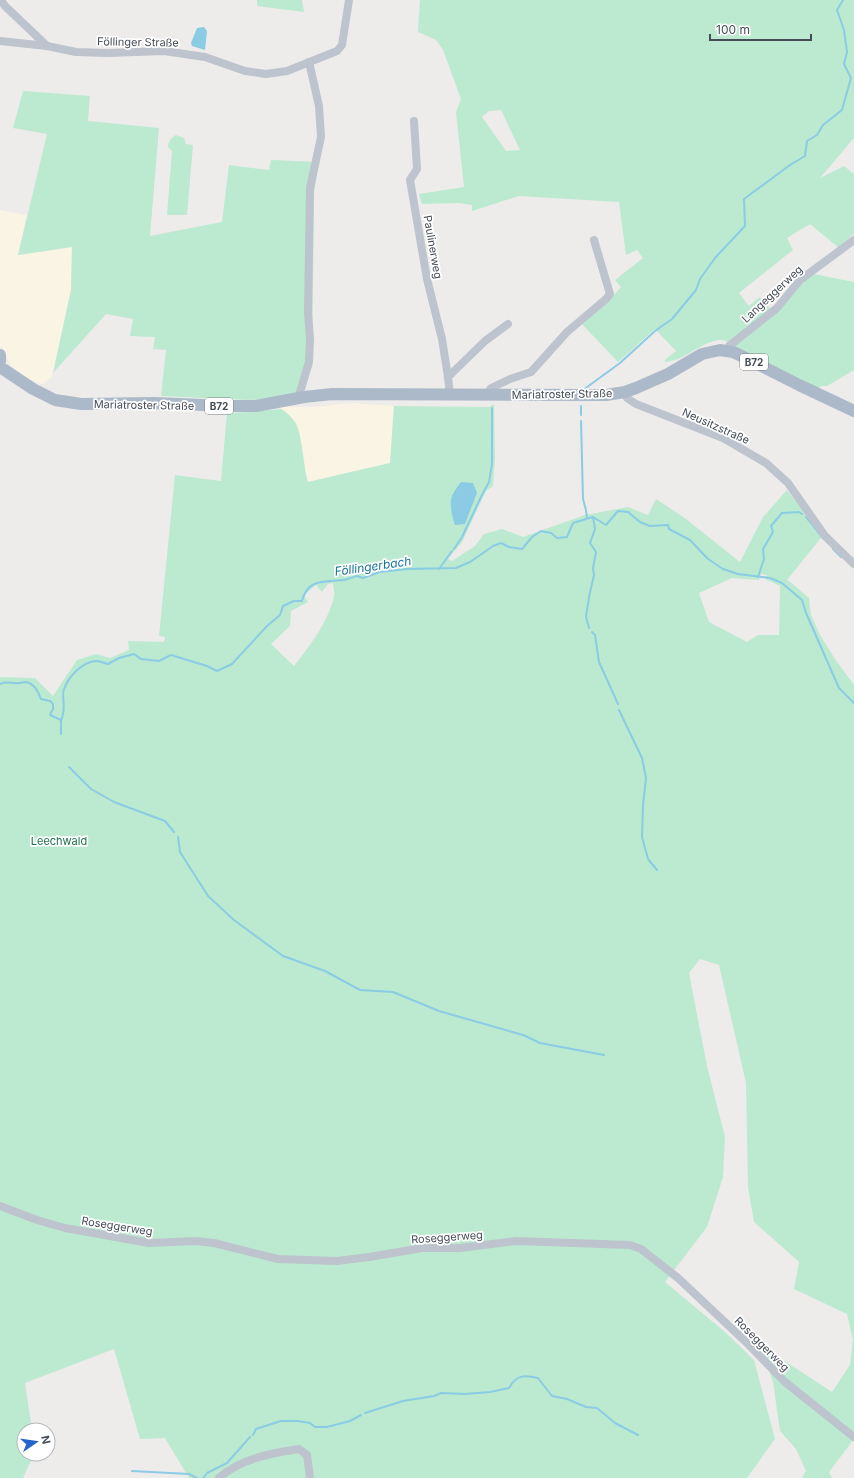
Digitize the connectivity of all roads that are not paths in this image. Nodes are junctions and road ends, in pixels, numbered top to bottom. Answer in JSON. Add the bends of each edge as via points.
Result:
{"nodes":[{"id":1,"x":1,"y":0,"type":"edge"},
{"id":2,"x":349,"y":0,"type":"edge"},
{"id":3,"x":0,"y":41,"type":"edge"},
{"id":4,"x":47,"y":46,"type":"junction"},
{"id":5,"x":309,"y":62,"type":"junction"},
{"id":6,"x":414,"y":121,"type":"dead end"},
{"id":7,"x":594,"y":240,"type":"dead end"},
{"id":8,"x":854,"y":240,"type":"edge"},
{"id":9,"x":508,"y":324,"type":"dead end"},
{"id":10,"x":726,"y":351,"type":"junction"},
{"id":11,"x":0,"y":355,"type":"edge"},
{"id":12,"x":0,"y":361,"type":"edge"},
{"id":13,"x":0,"y":367,"type":"edge"},
{"id":14,"x":448,"y":377,"type":"junction"},
{"id":15,"x":625,"y":392,"type":"junction"},
{"id":16,"x":487,"y":395,"type":"junction"},
{"id":17,"x":450,"y":396,"type":"junction"},
{"id":18,"x":298,"y":399,"type":"junction"},
{"id":19,"x":854,"y":411,"type":"edge"},
{"id":20,"x":854,"y":564,"type":"edge"},
{"id":21,"x":0,"y":1206,"type":"edge"},
{"id":22,"x":854,"y":1437,"type":"edge"},
{"id":23,"x":219,"y":1478,"type":"edge"},
{"id":24,"x":310,"y":1478,"type":"edge"}],
"edges":[{"from":1,"to":4,"type":"street"},
{"from":2,"to":5,"type":"street","name":"Föllinger Straße","via":[[342,45],[337,51]]},
{"from":3,"to":4,"type":"street","name":"Föllinger Straße"},
{"from":4,"to":5,"type":"street","name":"Föllinger Straße","via":[[76,52],[164,51],[205,56],[245,71],[266,74],[287,71]]},
{"from":5,"to":18,"type":"street","via":[[319,106],[321,137],[310,188],[310,356]]},
{"from":6,"to":14,"type":"street","name":"Paulinerweg","via":[[417,169],[410,180],[427,279],[442,339]]},
{"from":7,"to":16,"type":"street","name":"Mariatroster Straße","via":[[610,294],[567,332],[531,372],[491,388]]},
{"from":8,"to":10,"type":"street","name":"Langeggerweg","via":[[800,280],[777,308]]},
{"from":9,"to":14,"type":"street"},
{"from":10,"to":15,"type":"main road","name":"Mariatroster Straße","number":"B72","via":[[716,350],[702,354],[652,382]]},
{"from":10,"to":19,"type":"main road","name":"Mariatroster Straße","number":"B72","via":[[746,358]]},
{"from":11,"to":12,"type":"main road"},
{"from":13,"to":18,"type":"main road","name":"Mariatroster Straße","number":"B72","via":[[32,389],[55,400],[68,402],[256,406]]},
{"from":14,"to":17,"type":"street","name":"Paulinerweg"},
{"from":15,"to":16,"type":"main road","name":"Mariatroster Straße","number":"B72","via":[[588,396]]},
{"from":15,"to":20,"type":"street","name":"Neusitzstraße","via":[[627,398],[636,404],[723,438],[766,463],[788,484],[825,536]]},
{"from":16,"to":17,"type":"main road","name":"Mariatroster Straße","number":"B72"},
{"from":17,"to":18,"type":"main road","name":"Mariatroster Straße","number":"B72","via":[[332,394]]},
{"from":21,"to":22,"type":"street","name":"Roseggerweg","via":[[65,1228],[149,1243],[214,1243],[278,1259],[337,1261],[422,1248],[460,1248],[516,1241],[630,1245],[641,1249],[678,1278],[785,1382]]},
{"from":23,"to":24,"type":"street","via":[[247,1461],[299,1450],[307,1455]]}]}
